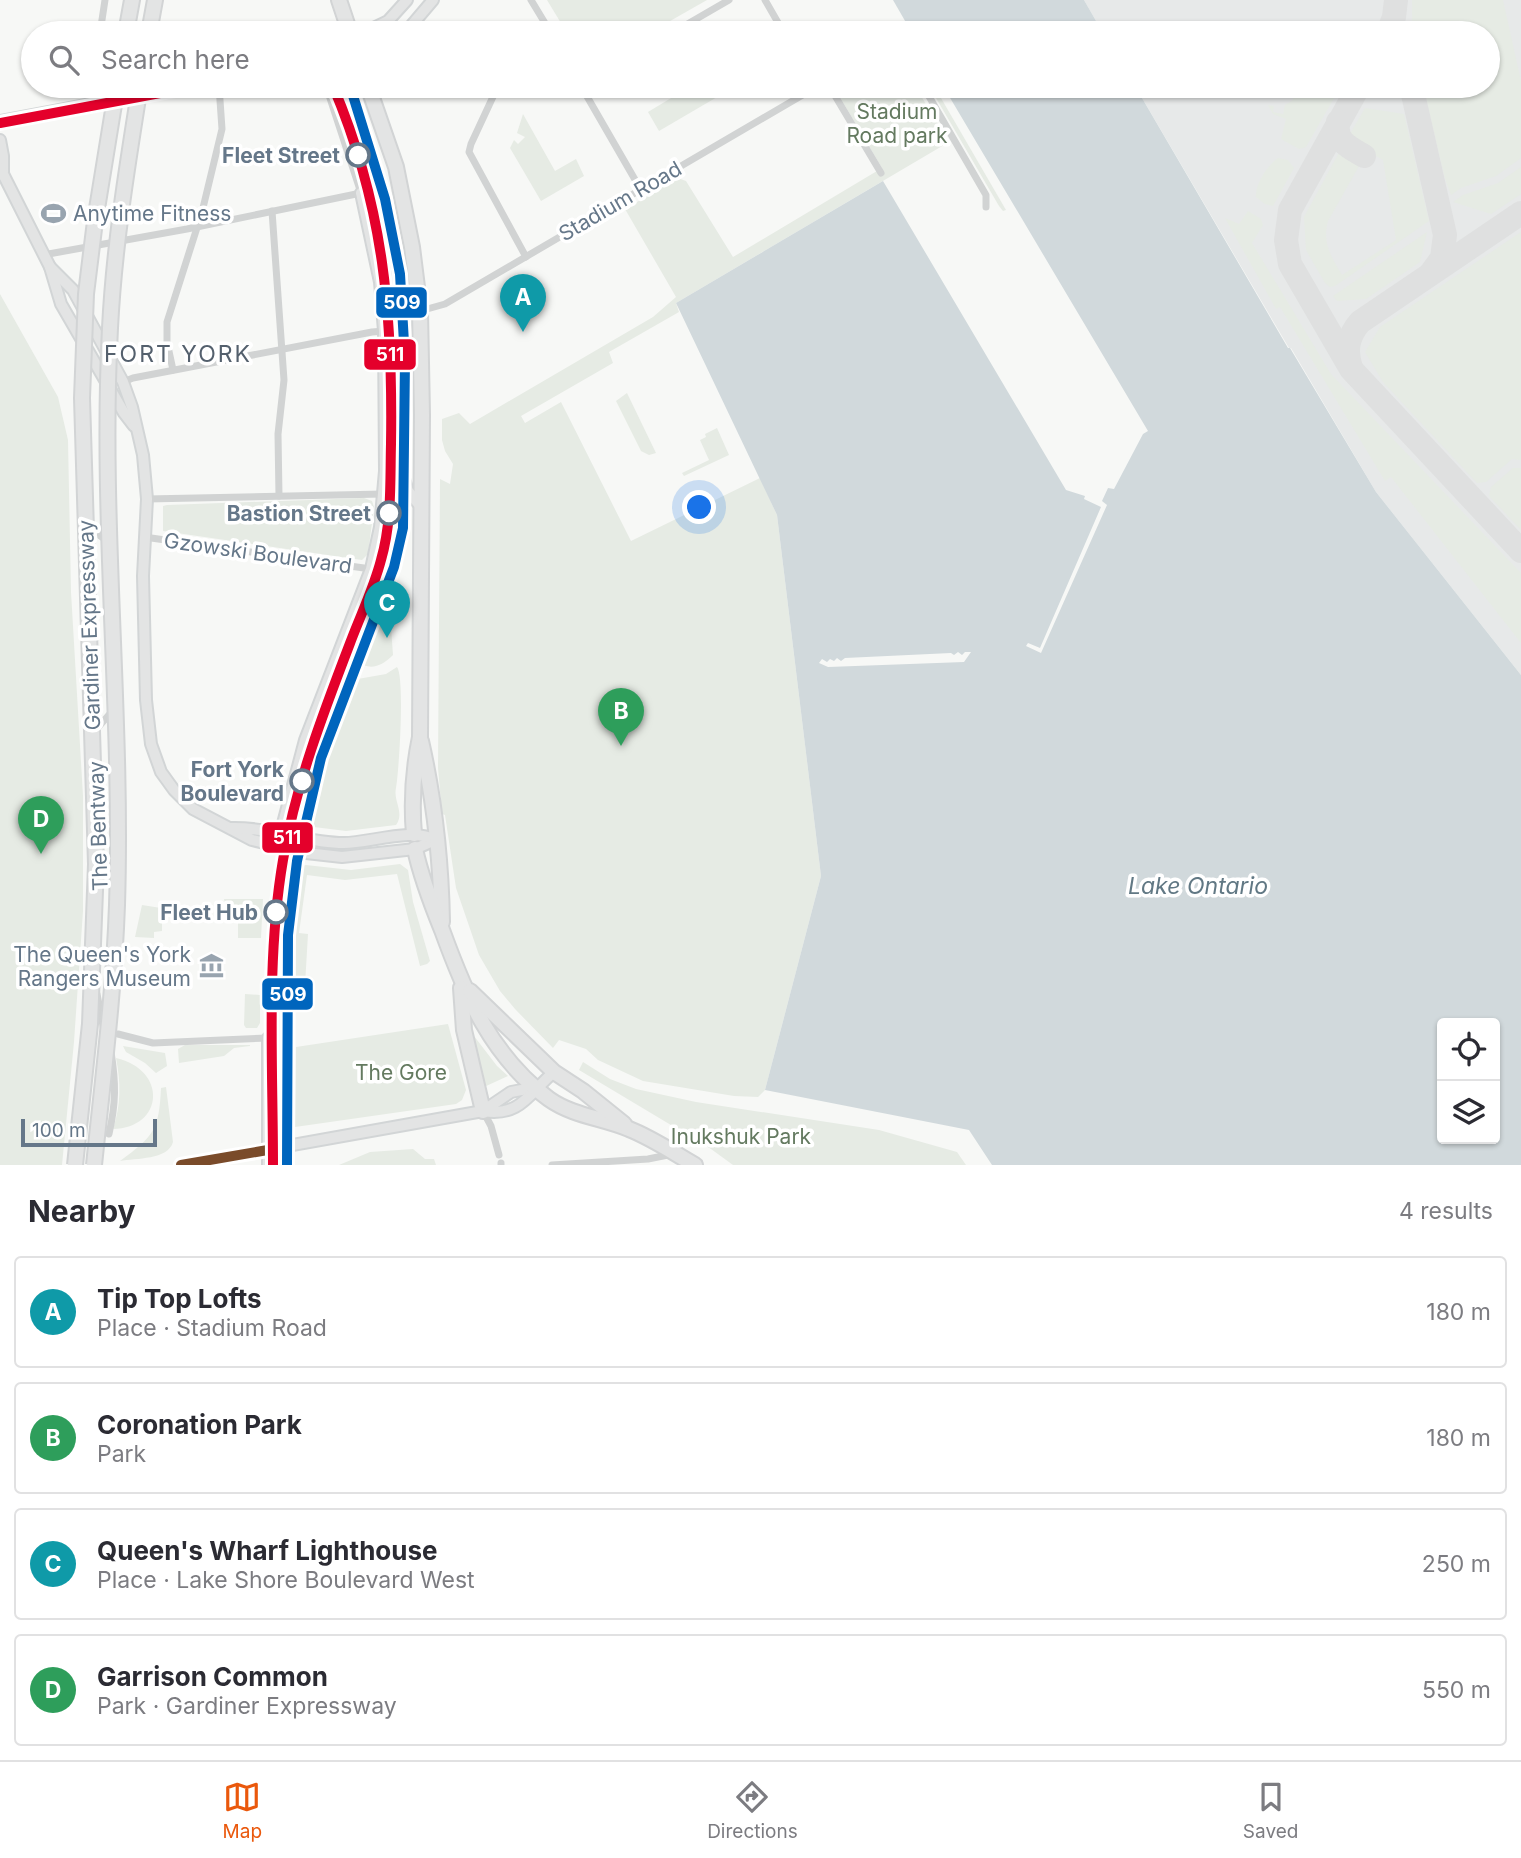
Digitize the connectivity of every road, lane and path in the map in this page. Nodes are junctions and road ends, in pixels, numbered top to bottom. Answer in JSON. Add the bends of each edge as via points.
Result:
{"nodes":[{"id":1,"x":105,"y":0,"type":"edge"},
{"id":2,"x":132,"y":0,"type":"edge"},
{"id":3,"x":155,"y":0,"type":"edge"},
{"id":4,"x":339,"y":0,"type":"edge"},
{"id":5,"x":407,"y":0,"type":"edge"},
{"id":6,"x":433,"y":0,"type":"edge"},
{"id":7,"x":531,"y":0,"type":"edge"},
{"id":8,"x":729,"y":0,"type":"edge"},
{"id":9,"x":765,"y":0,"type":"edge"},
{"id":10,"x":102,"y":21,"type":"edge"},
{"id":11,"x":128,"y":21,"type":"edge"},
{"id":12,"x":151,"y":21,"type":"edge"},
{"id":13,"x":346,"y":21,"type":"edge"},
{"id":14,"x":388,"y":21,"type":"edge"},
{"id":15,"x":415,"y":21,"type":"edge"},
{"id":16,"x":543,"y":21,"type":"edge"},
{"id":17,"x":693,"y":21,"type":"edge"},
{"id":18,"x":777,"y":21,"type":"edge"},
{"id":19,"x":103,"y":98,"type":"edge"},
{"id":20,"x":115,"y":98,"type":"edge"},
{"id":21,"x":125,"y":98,"type":"edge"},
{"id":22,"x":138,"y":98,"type":"edge"},
{"id":23,"x":220,"y":98,"type":"edge"},
{"id":24,"x":330,"y":98,"type":"edge"},
{"id":25,"x":350,"y":98,"type":"edge"},
{"id":26,"x":372,"y":98,"type":"edge"},
{"id":27,"x":492,"y":98,"type":"edge"},
{"id":28,"x":588,"y":98,"type":"edge"},
{"id":29,"x":796,"y":98,"type":"edge"},
{"id":30,"x":836,"y":98,"type":"edge"},
{"id":31,"x":930,"y":98,"type":"edge"},
{"id":32,"x":104,"y":102,"type":"junction"},
{"id":33,"x":0,"y":121,"type":"edge"},
{"id":34,"x":0,"y":140,"type":"edge"},
{"id":35,"x":2,"y":170,"type":"edge"},
{"id":36,"x":881,"y":173,"type":"dead end"},
{"id":37,"x":641,"y":190,"type":"junction"},
{"id":38,"x":361,"y":193,"type":"junction"},
{"id":39,"x":986,"y":207,"type":"dead end"},
{"id":40,"x":272,"y":211,"type":"junction"},
{"id":41,"x":198,"y":227,"type":"junction"},
{"id":42,"x":43,"y":254,"type":"junction"},
{"id":43,"x":526,"y":257,"type":"junction"},
{"id":44,"x":50,"y":267,"type":"junction"},
{"id":45,"x":420,"y":311,"type":"junction"},
{"id":46,"x":384,"y":331,"type":"junction"},
{"id":47,"x":283,"y":349,"type":"junction"},
{"id":48,"x":173,"y":370,"type":"junction"},
{"id":49,"x":123,"y":382,"type":"junction"},
{"id":50,"x":136,"y":428,"type":"junction"},
{"id":51,"x":383,"y":494,"type":"junction"},
{"id":52,"x":279,"y":496,"type":"junction"},
{"id":53,"x":76,"y":497,"type":"dead end"},
{"id":54,"x":147,"y":499,"type":"junction"},
{"id":55,"x":421,"y":506,"type":"junction"},
{"id":56,"x":144,"y":537,"type":"junction"},
{"id":57,"x":371,"y":569,"type":"junction"},
{"id":58,"x":420,"y":737,"type":"junction"},
{"id":59,"x":231,"y":828,"type":"junction"},
{"id":60,"x":280,"y":833,"type":"junction"},
{"id":61,"x":435,"y":840,"type":"junction"},
{"id":62,"x":414,"y":842,"type":"junction"},
{"id":63,"x":276,"y":846,"type":"junction"},
{"id":64,"x":442,"y":930,"type":"junction"},
{"id":65,"x":464,"y":982,"type":"junction"},
{"id":66,"x":283,"y":1000,"type":"dead end"},
{"id":67,"x":118,"y":1034,"type":"dead end"},
{"id":68,"x":268,"y":1038,"type":"joint"},
{"id":69,"x":554,"y":1072,"type":"junction"},
{"id":70,"x":537,"y":1087,"type":"junction"},
{"id":71,"x":483,"y":1111,"type":"junction"},
{"id":72,"x":629,"y":1129,"type":"junction"},
{"id":73,"x":109,"y":1134,"type":"dead end"},
{"id":74,"x":285,"y":1147,"type":"junction"},
{"id":75,"x":267,"y":1150,"type":"junction"},
{"id":76,"x":675,"y":1153,"type":"junction"},
{"id":77,"x":500,"y":1161,"type":"edge"},
{"id":78,"x":75,"y":1165,"type":"edge"},
{"id":79,"x":94,"y":1165,"type":"edge"},
{"id":80,"x":181,"y":1165,"type":"edge"},
{"id":81,"x":268,"y":1165,"type":"edge"},
{"id":82,"x":285,"y":1165,"type":"edge"},
{"id":83,"x":552,"y":1165,"type":"edge"},
{"id":84,"x":695,"y":1165,"type":"edge"}],
"edges":[{"from":1,"to":10,"type":"street"},
{"from":2,"to":11,"type":"highway"},
{"from":3,"to":12,"type":"highway"},
{"from":4,"to":13,"type":"highway"},
{"from":5,"to":14,"type":"street"},
{"from":6,"to":15,"type":"street"},
{"from":7,"to":16,"type":"street"},
{"from":8,"to":17,"type":"street"},
{"from":9,"to":18,"type":"street"},
{"from":19,"to":32,"type":"street"},
{"from":20,"to":78,"type":"highway","name":"Gardiner Expressway","bridge":true,"via":[[95,221],[84,337],[96,864],[90,1024]]},
{"from":21,"to":32,"type":"street"},
{"from":22,"to":79,"type":"highway","name":"Gardiner Expressway","bridge":true,"via":[[120,211],[110,330],[108,464],[117,905]]},
{"from":23,"to":41,"type":"street","via":[[222,129]]},
{"from":24,"to":38,"type":"street"},
{"from":25,"to":55,"type":"street","via":[[384,214],[398,314],[401,470],[408,491]]},
{"from":26,"to":45,"type":"highway","via":[[399,179]]},
{"from":27,"to":43,"type":"street","via":[[469,152]]},
{"from":28,"to":37,"type":"street"},
{"from":29,"to":37,"type":"street","name":"Stadium Road"},
{"from":30,"to":36,"type":"street"},
{"from":31,"to":39,"type":"street","via":[[986,195]]},
{"from":32,"to":33,"type":"street"},
{"from":34,"to":35,"type":"street"},
{"from":35,"to":42,"type":"street"},
{"from":37,"to":43,"type":"street","name":"Stadium Road"},
{"from":38,"to":40,"type":"street"},
{"from":38,"to":46,"type":"street","via":[[380,282]]},
{"from":40,"to":41,"type":"street"},
{"from":40,"to":47,"type":"street"},
{"from":41,"to":42,"type":"street"},
{"from":41,"to":48,"type":"street","via":[[167,322]]},
{"from":42,"to":44,"type":"street"},
{"from":43,"to":45,"type":"street","name":"Stadium Road","via":[[442,306]]},
{"from":44,"to":49,"type":"street","via":[[73,290]]},
{"from":44,"to":50,"type":"street","via":[[61,304]]},
{"from":45,"to":55,"type":"highway"},
{"from":46,"to":47,"type":"street"},
{"from":46,"to":51,"type":"street"},
{"from":47,"to":48,"type":"street"},
{"from":47,"to":52,"type":"street"},
{"from":48,"to":49,"type":"street"},
{"from":49,"to":50,"type":"street"},
{"from":50,"to":54,"type":"street"},
{"from":51,"to":52,"type":"street"},
{"from":51,"to":57,"type":"street"},
{"from":52,"to":54,"type":"street"},
{"from":53,"to":73,"type":"street","name":"The Bentway","via":[[96,533],[113,546],[118,705],[95,729],[97,850],[102,872],[97,997],[116,1075]]},
{"from":54,"to":56,"type":"street"},
{"from":55,"to":58,"type":"highway"},
{"from":56,"to":57,"type":"street","name":"Gzowski Boulevard"},
{"from":56,"to":59,"type":"street","via":[[146,700],[154,758],[188,804]]},
{"from":57,"to":60,"type":"street","via":[[305,740]]},
{"from":58,"to":61,"type":"highway"},
{"from":58,"to":62,"type":"highway","via":[[412,781]]},
{"from":59,"to":60,"type":"street"},
{"from":59,"to":63,"type":"street"},
{"from":60,"to":62,"type":"street","via":[[344,843]]},
{"from":60,"to":63,"type":"street"},
{"from":61,"to":62,"type":"street","via":[[430,844]]},
{"from":61,"to":64,"type":"highway"},
{"from":62,"to":63,"type":"street","via":[[342,857]]},
{"from":62,"to":64,"type":"highway","via":[[422,881]]},
{"from":64,"to":65,"type":"highway"},
{"from":65,"to":69,"type":"highway"},
{"from":65,"to":70,"type":"highway","via":[[491,1039]]},
{"from":65,"to":71,"type":"highway","via":[[464,1030]]},
{"from":66,"to":74,"type":"street"},
{"from":67,"to":68,"type":"street","via":[[153,1043]]},
{"from":68,"to":75,"type":"street"},
{"from":69,"to":70,"type":"street"},
{"from":69,"to":72,"type":"highway"},
{"from":70,"to":71,"type":"street","via":[[511,1092]]},
{"from":70,"to":72,"type":"highway","via":[[566,1108]]},
{"from":71,"to":74,"type":"street"},
{"from":71,"to":77,"type":"street"},
{"from":72,"to":76,"type":"highway"},
{"from":74,"to":75,"type":"street"},
{"from":74,"to":82,"type":"street"},
{"from":75,"to":80,"type":"street"},
{"from":75,"to":81,"type":"street"},
{"from":76,"to":83,"type":"street"},
{"from":76,"to":84,"type":"highway"}]}
